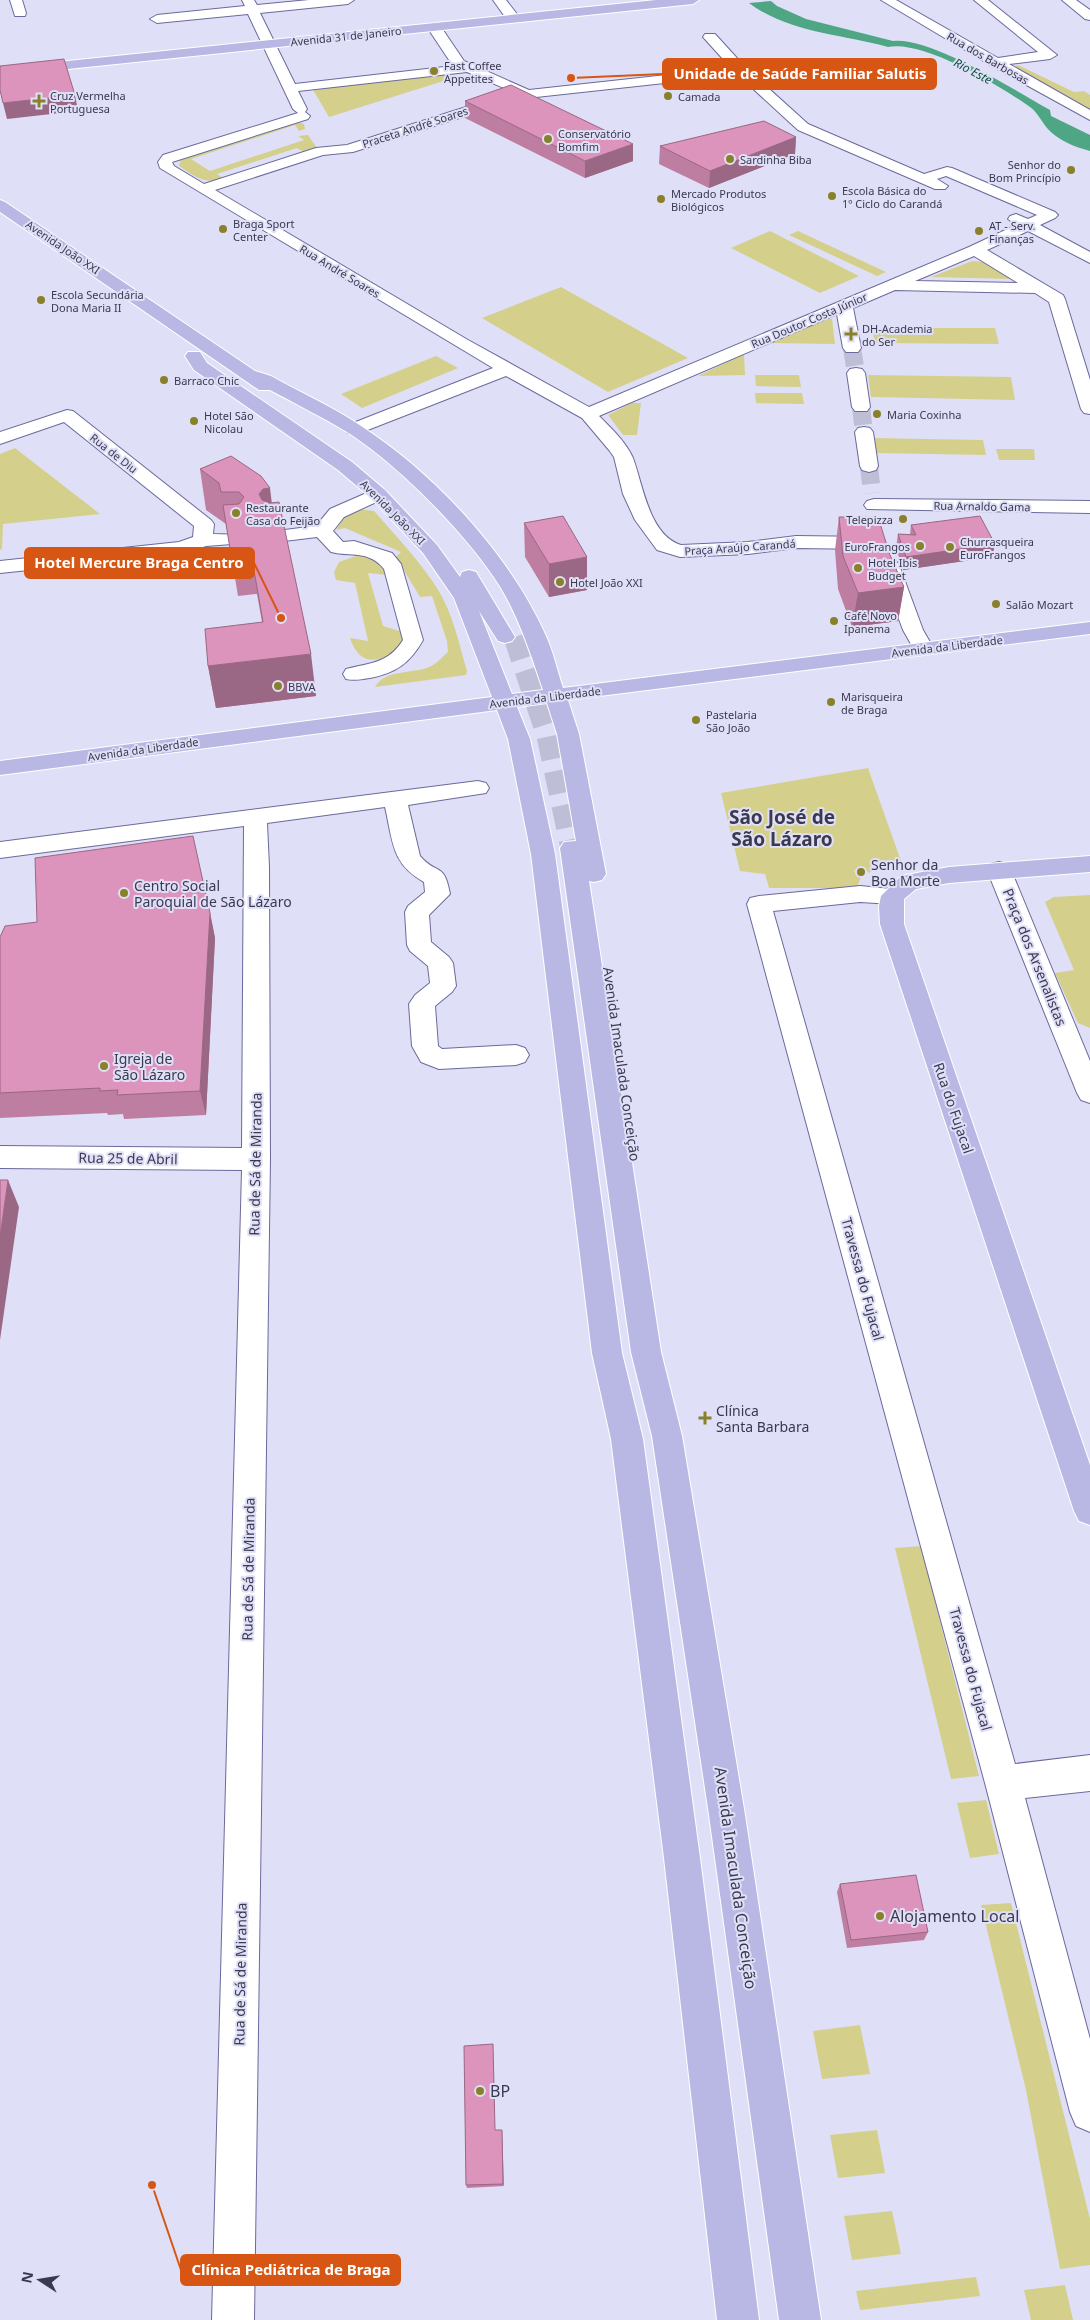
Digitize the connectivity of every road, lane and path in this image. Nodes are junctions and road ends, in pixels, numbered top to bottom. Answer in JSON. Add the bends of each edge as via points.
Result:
{"nodes":[{"id":1,"x":348,"y":0,"type":"edge"},
{"id":2,"x":499,"y":0,"type":"edge"},
{"id":3,"x":693,"y":0,"type":"edge"},
{"id":4,"x":887,"y":0,"type":"edge"},
{"id":5,"x":980,"y":0,"type":"edge"},
{"id":6,"x":1068,"y":0,"type":"edge"},
{"id":7,"x":250,"y":5,"type":"edge"},
{"id":8,"x":1090,"y":16,"type":"edge"},
{"id":9,"x":512,"y":18,"type":"junction"},
{"id":10,"x":157,"y":19,"type":"dead end"},
{"id":11,"x":434,"y":27,"type":"junction"},
{"id":12,"x":710,"y":37,"type":"dead end"},
{"id":13,"x":270,"y":44,"type":"junction"},
{"id":14,"x":995,"y":62,"type":"junction"},
{"id":15,"x":469,"y":68,"type":"junction"},
{"id":16,"x":741,"y":71,"type":"junction"},
{"id":17,"x":0,"y":72,"type":"edge"},
{"id":18,"x":878,"y":72,"type":"dead end"},
{"id":19,"x":285,"y":76,"type":"junction"},
{"id":20,"x":814,"y":82,"type":"dead end"},
{"id":21,"x":300,"y":87,"type":"junction"},
{"id":22,"x":487,"y":96,"type":"edge"},
{"id":23,"x":296,"y":101,"type":"junction"},
{"id":24,"x":303,"y":116,"type":"junction"},
{"id":25,"x":1090,"y":116,"type":"edge"},
{"id":26,"x":321,"y":150,"type":"junction"},
{"id":27,"x":923,"y":179,"type":"junction"},
{"id":28,"x":203,"y":189,"type":"junction"},
{"id":29,"x":956,"y":193,"type":"dead end"},
{"id":30,"x":0,"y":205,"type":"edge"},
{"id":31,"x":1005,"y":214,"type":"dead end"},
{"id":32,"x":0,"y":223,"type":"edge"},
{"id":33,"x":1030,"y":225,"type":"junction"},
{"id":34,"x":975,"y":250,"type":"junction"},
{"id":35,"x":46,"y":256,"type":"dead end"},
{"id":36,"x":1090,"y":258,"type":"edge"},
{"id":37,"x":891,"y":285,"type":"junction"},
{"id":38,"x":1040,"y":288,"type":"junction"},
{"id":39,"x":844,"y":305,"type":"junction"},
{"id":40,"x":162,"y":335,"type":"dead end"},
{"id":41,"x":852,"y":348,"type":"tunnel mouth"},
{"id":42,"x":194,"y":356,"type":"junction"},
{"id":43,"x":507,"y":369,"type":"junction"},
{"id":44,"x":856,"y":374,"type":"tunnel mouth"},
{"id":45,"x":249,"y":375,"type":"junction"},
{"id":46,"x":861,"y":408,"type":"tunnel mouth"},
{"id":47,"x":1090,"y":409,"type":"edge"},
{"id":48,"x":588,"y":414,"type":"junction"},
{"id":49,"x":354,"y":429,"type":"junction"},
{"id":50,"x":864,"y":432,"type":"tunnel mouth"},
{"id":51,"x":0,"y":438,"type":"edge"},
{"id":52,"x":869,"y":466,"type":"tunnel mouth"},
{"id":53,"x":378,"y":494,"type":"junction"},
{"id":54,"x":1090,"y":506,"type":"edge"},
{"id":55,"x":322,"y":531,"type":"junction"},
{"id":56,"x":276,"y":536,"type":"edge"},
{"id":57,"x":238,"y":539,"type":"edge"},
{"id":58,"x":203,"y":540,"type":"junction"},
{"id":59,"x":881,"y":543,"type":"junction"},
{"id":60,"x":0,"y":567,"type":"edge"},
{"id":61,"x":1090,"y":628,"type":"edge"},
{"id":62,"x":923,"y":649,"type":"junction"},
{"id":63,"x":354,"y":674,"type":"dead end"},
{"id":64,"x":557,"y":695,"type":"junction"},
{"id":65,"x":506,"y":702,"type":"junction"},
{"id":66,"x":0,"y":768,"type":"edge"},
{"id":67,"x":478,"y":788,"type":"dead end"},
{"id":68,"x":395,"y":799,"type":"junction"},
{"id":69,"x":255,"y":817,"type":"junction"},
{"id":70,"x":0,"y":850,"type":"edge"},
{"id":71,"x":1090,"y":864,"type":"edge"},
{"id":72,"x":1000,"y":870,"type":"junction"},
{"id":73,"x":893,"y":896,"type":"junction"},
{"id":74,"x":1080,"y":1044,"type":"edge"},
{"id":75,"x":516,"y":1056,"type":"dead end"},
{"id":76,"x":1090,"y":1093,"type":"edge"},
{"id":77,"x":0,"y":1157,"type":"edge"},
{"id":78,"x":256,"y":1159,"type":"junction"},
{"id":79,"x":667,"y":1436,"type":"junction"},
{"id":80,"x":627,"y":1439,"type":"junction"},
{"id":81,"x":1090,"y":1511,"type":"edge"},
{"id":82,"x":1090,"y":1773,"type":"edge"},
{"id":83,"x":1003,"y":1784,"type":"junction"},
{"id":84,"x":1090,"y":2112,"type":"edge"},
{"id":85,"x":233,"y":2320,"type":"edge"},
{"id":86,"x":738,"y":2320,"type":"edge"},
{"id":87,"x":800,"y":2320,"type":"edge"}],
"edges":[{"from":1,"to":7,"type":"street"},
{"from":2,"to":9,"type":"street"},
{"from":3,"to":9,"type":"main road","name":"Avenida 31 de Janeiro"},
{"from":4,"to":14,"type":"street","name":"Rua dos Barbosas"},
{"from":5,"to":14,"type":"street","via":[[1050,56]]},
{"from":6,"to":8,"type":"street"},
{"from":7,"to":10,"type":"street"},
{"from":7,"to":13,"type":"street"},
{"from":9,"to":11,"type":"main road","name":"Avenida 31 de Janeiro"},
{"from":11,"to":13,"type":"main road","name":"Avenida 31 de Janeiro"},
{"from":11,"to":15,"type":"street","via":[[459,64]]},
{"from":12,"to":16,"type":"street"},
{"from":13,"to":17,"type":"main road","name":"Avenida 31 de Janeiro"},
{"from":13,"to":19,"type":"street"},
{"from":14,"to":25,"type":"street","name":"Rua dos Barbosas"},
{"from":15,"to":16,"type":"street","via":[[527,94]]},
{"from":15,"to":21,"type":"street"},
{"from":16,"to":27,"type":"street","via":[[803,127]]},
{"from":18,"to":20,"type":"street"},
{"from":19,"to":21,"type":"street","via":[[297,79]]},
{"from":19,"to":23,"type":"street"},
{"from":21,"to":23,"type":"street","via":[[304,96]]},
{"from":22,"to":26,"type":"street","name":"Praceta André Soares","via":[[498,101],[348,149]]},
{"from":23,"to":24,"type":"street"},
{"from":24,"to":26,"type":"street"},
{"from":24,"to":28,"type":"street","name":"Rua André Soares","via":[[168,158],[164,162],[168,168]]},
{"from":26,"to":28,"type":"street","name":"Praceta André Soares"},
{"from":27,"to":29,"type":"street"},
{"from":27,"to":33,"type":"street","name":"Rua Doutor Costa Júnior","via":[[947,171],[1050,216]]},
{"from":28,"to":43,"type":"street","name":"Rua André Soares"},
{"from":30,"to":45,"type":"main road","name":"Avenida João XXI"},
{"from":31,"to":33,"type":"street"},
{"from":32,"to":35,"type":"main road","name":"Avenida João XXI"},
{"from":33,"to":34,"type":"street","name":"Rua Doutor Costa Júnior"},
{"from":33,"to":36,"type":"street"},
{"from":34,"to":37,"type":"street","name":"Rua Doutor Costa Júnior"},
{"from":34,"to":38,"type":"street"},
{"from":37,"to":38,"type":"street"},
{"from":37,"to":39,"type":"street","name":"Rua Doutor Costa Júnior"},
{"from":38,"to":47,"type":"street","via":[[1058,300]]},
{"from":39,"to":41,"type":"street"},
{"from":39,"to":48,"type":"street","name":"Rua Doutor Costa Júnior"},
{"from":40,"to":42,"type":"main road","name":"Avenida João XXI"},
{"from":42,"to":45,"type":"main road","name":"Avenida João XXI","via":[[210,362],[359,459],[396,490],[447,544],[510,637],[495,592],[459,542],[409,487]]},
{"from":42,"to":53,"type":"main road","name":"Avenida João XXI","via":[[200,366],[345,466]]},
{"from":43,"to":48,"type":"street","name":"Rua André Soares"},
{"from":43,"to":49,"type":"street"},
{"from":44,"to":46,"type":"street"},
{"from":45,"to":49,"type":"main road","name":"Avenida João XXI","via":[[266,380]]},
{"from":48,"to":59,"type":"street","name":"Praça Araújo Carandá","via":[[617,446],[645,520],[664,546],[680,551],[796,542]]},
{"from":49,"to":64,"type":"main road","name":"Avenida João XXI","via":[[421,484],[475,538],[511,588],[535,635]]},
{"from":50,"to":52,"type":"street"},
{"from":51,"to":58,"type":"street","name":"Rua de Diu","via":[[67,415],[204,524]]},
{"from":53,"to":55,"type":"street","via":[[337,513]]},
{"from":53,"to":65,"type":"main road","name":"Avenida João XXI","via":[[430,549],[464,598]]},
{"from":54,"to":59,"type":"street","name":"Rua Arnaldo Gama","via":[[873,499]]},
{"from":55,"to":56,"type":"street"},
{"from":55,"to":63,"type":"street","via":[[338,548],[354,547],[385,558],[394,568],[413,640],[405,656],[385,669]]},
{"from":57,"to":58,"type":"street"},
{"from":58,"to":60,"type":"street","via":[[183,548]]},
{"from":59,"to":62,"type":"street"},
{"from":61,"to":62,"type":"main road","name":"Avenida da Liberdade"},
{"from":62,"to":64,"type":"main road","name":"Avenida da Liberdade"},
{"from":64,"to":65,"type":"main road","name":"Avenida da Liberdade"},
{"from":64,"to":79,"type":"main road","name":"Avenida Imaculada Conceição","via":[[568,734],[602,920],[662,1358]]},
{"from":65,"to":66,"type":"main road","name":"Avenida da Liberdade"},
{"from":65,"to":80,"type":"main road","name":"Avenida Imaculada Conceição","via":[[520,739],[543,854],[607,1353]]},
{"from":67,"to":68,"type":"street"},
{"from":68,"to":69,"type":"street"},
{"from":68,"to":75,"type":"street","via":[[409,858],[417,868],[436,878],[438,894],[417,912],[419,945],[440,963],[443,986],[422,1004],[425,1046],[430,1055],[439,1059]]},
{"from":69,"to":70,"type":"street"},
{"from":69,"to":78,"type":"street","name":"Rua de Sá de Miranda"},
{"from":71,"to":72,"type":"main road"},
{"from":72,"to":73,"type":"main road","via":[[909,882]]},
{"from":72,"to":74,"type":"street","name":"Praça dos Arsenalistas"},
{"from":73,"to":81,"type":"main road","name":"Rua do Fujacal","via":[[892,924]]},
{"from":73,"to":83,"type":"street","name":"Travessa do Fujacal","via":[[860,894],[759,904]]},
{"from":74,"to":76,"type":"street","name":"Praça dos Arsenalistas"},
{"from":77,"to":78,"type":"street","name":"Rua 25 de Abril"},
{"from":78,"to":85,"type":"street","name":"Rua de Sá de Miranda"},
{"from":79,"to":80,"type":"main road","name":"Avenida Imaculada Conceição","via":[[646,1352],[566,848],[625,1358]]},
{"from":79,"to":87,"type":"main road","name":"Avenida Imaculada Conceição","via":[[729,1825]]},
{"from":80,"to":86,"type":"main road","name":"Avenida Imaculada Conceição"},
{"from":82,"to":83,"type":"street"},
{"from":83,"to":84,"type":"street","name":"Travessa do Fujacal"}]}
